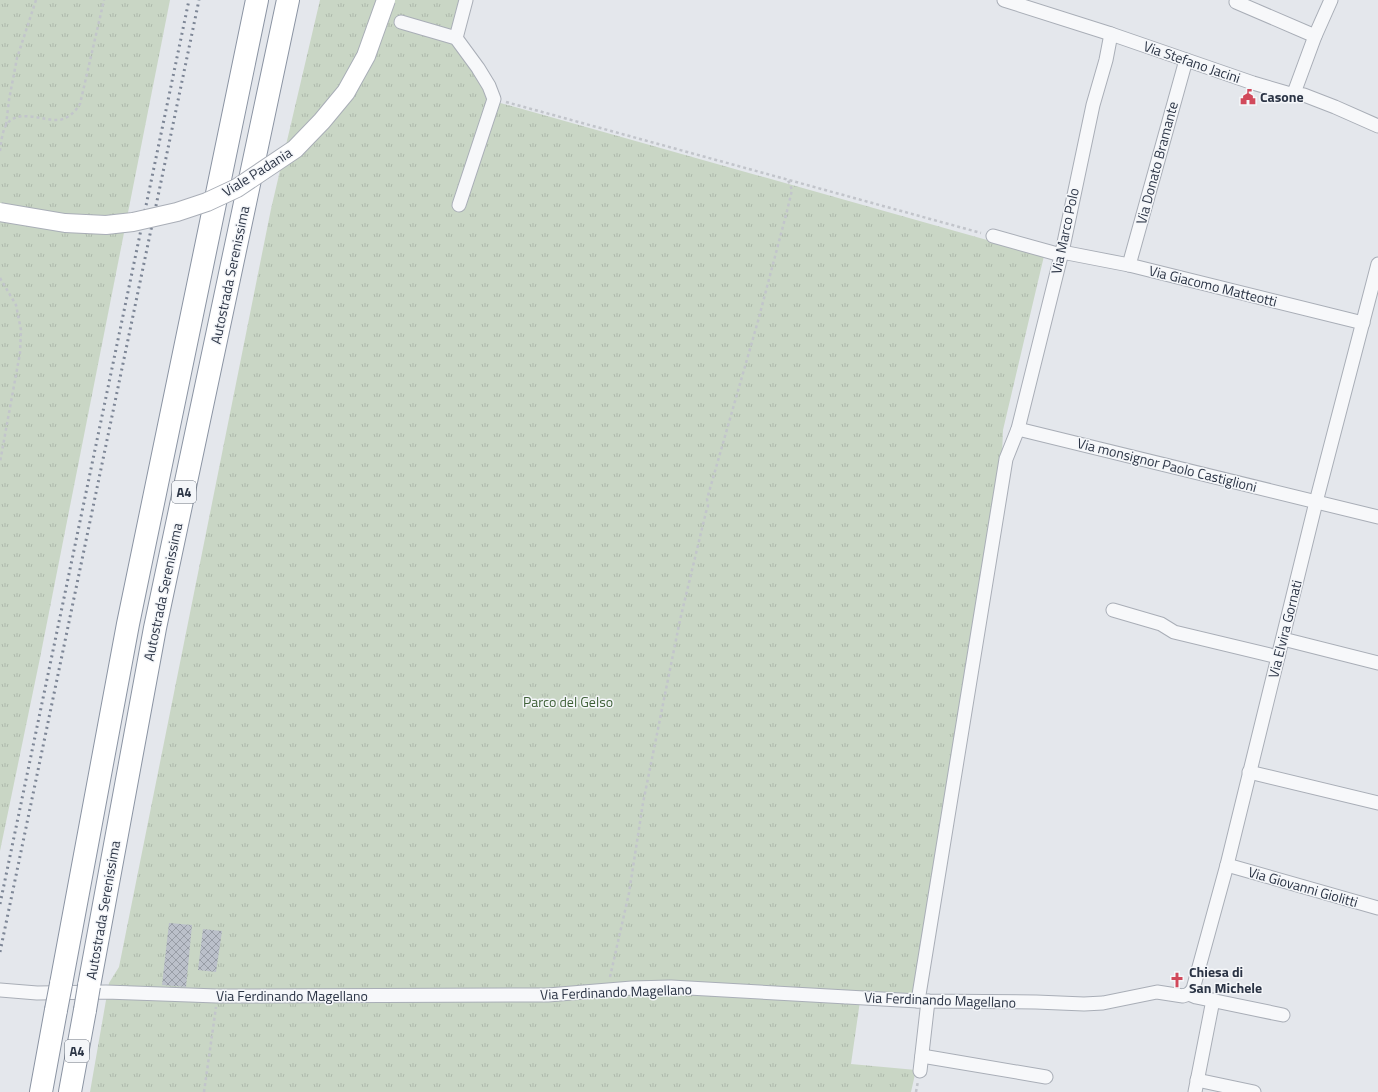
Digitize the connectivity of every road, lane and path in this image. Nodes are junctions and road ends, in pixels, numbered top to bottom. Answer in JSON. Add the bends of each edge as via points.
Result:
{"nodes":[{"id":1,"x":36,"y":0,"type":"edge"},
{"id":2,"x":104,"y":0,"type":"edge"},
{"id":3,"x":257,"y":0,"type":"edge"},
{"id":4,"x":288,"y":0,"type":"edge"},
{"id":5,"x":386,"y":0,"type":"edge"},
{"id":6,"x":466,"y":0,"type":"edge"},
{"id":7,"x":1004,"y":0,"type":"edge"},
{"id":8,"x":1331,"y":0,"type":"edge"},
{"id":9,"x":1236,"y":2,"type":"dead end"},
{"id":10,"x":401,"y":22,"type":"dead end"},
{"id":11,"x":1111,"y":34,"type":"junction"},
{"id":12,"x":1315,"y":36,"type":"junction"},
{"id":13,"x":456,"y":38,"type":"junction"},
{"id":14,"x":1186,"y":60,"type":"junction"},
{"id":15,"x":1294,"y":93,"type":"junction"},
{"id":16,"x":494,"y":99,"type":"junction"},
{"id":17,"x":6,"y":125,"type":"junction"},
{"id":18,"x":1378,"y":126,"type":"edge"},
{"id":19,"x":0,"y":151,"type":"edge"},
{"id":20,"x":788,"y":180,"type":"junction"},
{"id":21,"x":459,"y":205,"type":"dead end"},
{"id":22,"x":0,"y":212,"type":"edge"},
{"id":23,"x":993,"y":236,"type":"joint"},
{"id":24,"x":1061,"y":253,"type":"junction"},
{"id":25,"x":1378,"y":264,"type":"edge"},
{"id":26,"x":1129,"y":266,"type":"junction"},
{"id":27,"x":0,"y":278,"type":"edge"},
{"id":28,"x":1363,"y":323,"type":"junction"},
{"id":29,"x":1018,"y":429,"type":"junction"},
{"id":30,"x":0,"y":462,"type":"edge"},
{"id":31,"x":1316,"y":502,"type":"junction"},
{"id":32,"x":1378,"y":517,"type":"edge"},
{"id":33,"x":1113,"y":610,"type":"dead end"},
{"id":34,"x":1283,"y":639,"type":"junction"},
{"id":35,"x":1278,"y":657,"type":"junction"},
{"id":36,"x":1378,"y":664,"type":"edge"},
{"id":37,"x":1249,"y":772,"type":"junction"},
{"id":38,"x":1378,"y":803,"type":"edge"},
{"id":39,"x":1227,"y":865,"type":"junction"},
{"id":40,"x":1378,"y":908,"type":"edge"},
{"id":41,"x":0,"y":990,"type":"edge"},
{"id":42,"x":608,"y":990,"type":"junction"},
{"id":43,"x":1190,"y":994,"type":"junction"},
{"id":44,"x":217,"y":996,"type":"junction"},
{"id":45,"x":1213,"y":1000,"type":"junction"},
{"id":46,"x":923,"y":1001,"type":"junction"},
{"id":47,"x":1284,"y":1015,"type":"dead end"},
{"id":48,"x":922,"y":1056,"type":"junction"},
{"id":49,"x":920,"y":1071,"type":"dead end"},
{"id":50,"x":1046,"y":1077,"type":"dead end"},
{"id":51,"x":1196,"y":1086,"type":"edge"},
{"id":52,"x":41,"y":1092,"type":"edge"},
{"id":53,"x":70,"y":1092,"type":"edge"},
{"id":54,"x":204,"y":1092,"type":"edge"},
{"id":55,"x":1254,"y":1092,"type":"edge"}],
"edges":[{"from":1,"to":17,"type":"path","via":[[17,58]]},
{"from":2,"to":17,"type":"path","via":[[83,95],[75,112],[58,120],[19,116]]},
{"from":3,"to":52,"type":"highway","name":"Autostrada Serenissima","number":"A4","bridge":true,"via":[[128,624]]},
{"from":4,"to":53,"type":"highway","name":"Autostrada Serenissima","number":"A4","bridge":true,"via":[[155,628]]},
{"from":5,"to":22,"type":"street","name":"Viale Padania","bridge":true,"via":[[366,56],[346,92],[295,149],[237,188],[177,212],[106,225],[66,223]]},
{"from":6,"to":13,"type":"street"},
{"from":7,"to":11,"type":"street","name":"Via Stefano Jacini"},
{"from":8,"to":12,"type":"street"},
{"from":9,"to":12,"type":"street"},
{"from":10,"to":13,"type":"street"},
{"from":11,"to":14,"type":"street","name":"Via Stefano Jacini"},
{"from":11,"to":24,"type":"street","name":"Via Marco Polo"},
{"from":12,"to":15,"type":"street"},
{"from":13,"to":16,"type":"street","via":[[478,68]]},
{"from":14,"to":15,"type":"street","name":"Via Stefano Jacini","via":[[1253,83]]},
{"from":14,"to":26,"type":"street","name":"Via Donato Bramante"},
{"from":15,"to":18,"type":"street","name":"Via Stefano Jacini"},
{"from":16,"to":20,"type":"path"},
{"from":16,"to":21,"type":"street"},
{"from":17,"to":19,"type":"path"},
{"from":20,"to":23,"type":"path"},
{"from":20,"to":42,"type":"path","via":[[792,190],[787,211],[707,499],[708,506],[666,687],[643,803],[629,893]]},
{"from":23,"to":24,"type":"street","name":"Via Giacomo Matteotti"},
{"from":24,"to":26,"type":"street","name":"Via Giacomo Matteotti"},
{"from":24,"to":29,"type":"street","name":"Via Marco Polo"},
{"from":25,"to":28,"type":"street","name":"Via Elvira Gornati"},
{"from":26,"to":28,"type":"street","name":"Via Giacomo Matteotti"},
{"from":27,"to":30,"type":"path","via":[[16,305],[21,330],[20,352]]},
{"from":28,"to":31,"type":"street","name":"Via Elvira Gornati"},
{"from":29,"to":31,"type":"street","name":"Via monsignor Paolo Castiglioni"},
{"from":29,"to":46,"type":"street","name":"Via Marco Polo","via":[[1006,459]]},
{"from":31,"to":32,"type":"street","name":"Via monsignor Paolo Castiglioni"},
{"from":31,"to":34,"type":"street","name":"Via Elvira Gornati"},
{"from":33,"to":35,"type":"street","via":[[1161,624],[1174,632]]},
{"from":34,"to":35,"type":"street","name":"Via Elvira Gornati"},
{"from":34,"to":36,"type":"street"},
{"from":35,"to":37,"type":"street","name":"Via Elvira Gornati"},
{"from":37,"to":38,"type":"street"},
{"from":37,"to":39,"type":"street","name":"Via Elvira Gornati"},
{"from":39,"to":40,"type":"street","name":"Via Giovanni Giolitti"},
{"from":39,"to":43,"type":"street","name":"Via Elvira Gornati"},
{"from":41,"to":44,"type":"street","name":"Via Ferdinando Magellano"},
{"from":42,"to":44,"type":"street","name":"Via Ferdinando Magellano","via":[[548,995]]},
{"from":42,"to":46,"type":"street","name":"Via Ferdinando Magellano","via":[[671,987]]},
{"from":43,"to":45,"type":"street","name":"Via Ferdinando Magellano"},
{"from":43,"to":46,"type":"street","name":"Via Ferdinando Magellano","via":[[1183,996],[1157,992],[1084,1004]]},
{"from":44,"to":54,"type":"path"},
{"from":45,"to":47,"type":"street","name":"Via Ferdinando Magellano"},
{"from":45,"to":51,"type":"street"},
{"from":46,"to":48,"type":"street","name":"Via Marco Polo"},
{"from":48,"to":49,"type":"street","name":"Via Marco Polo"},
{"from":48,"to":50,"type":"street"},
{"from":51,"to":55,"type":"street"}]}
